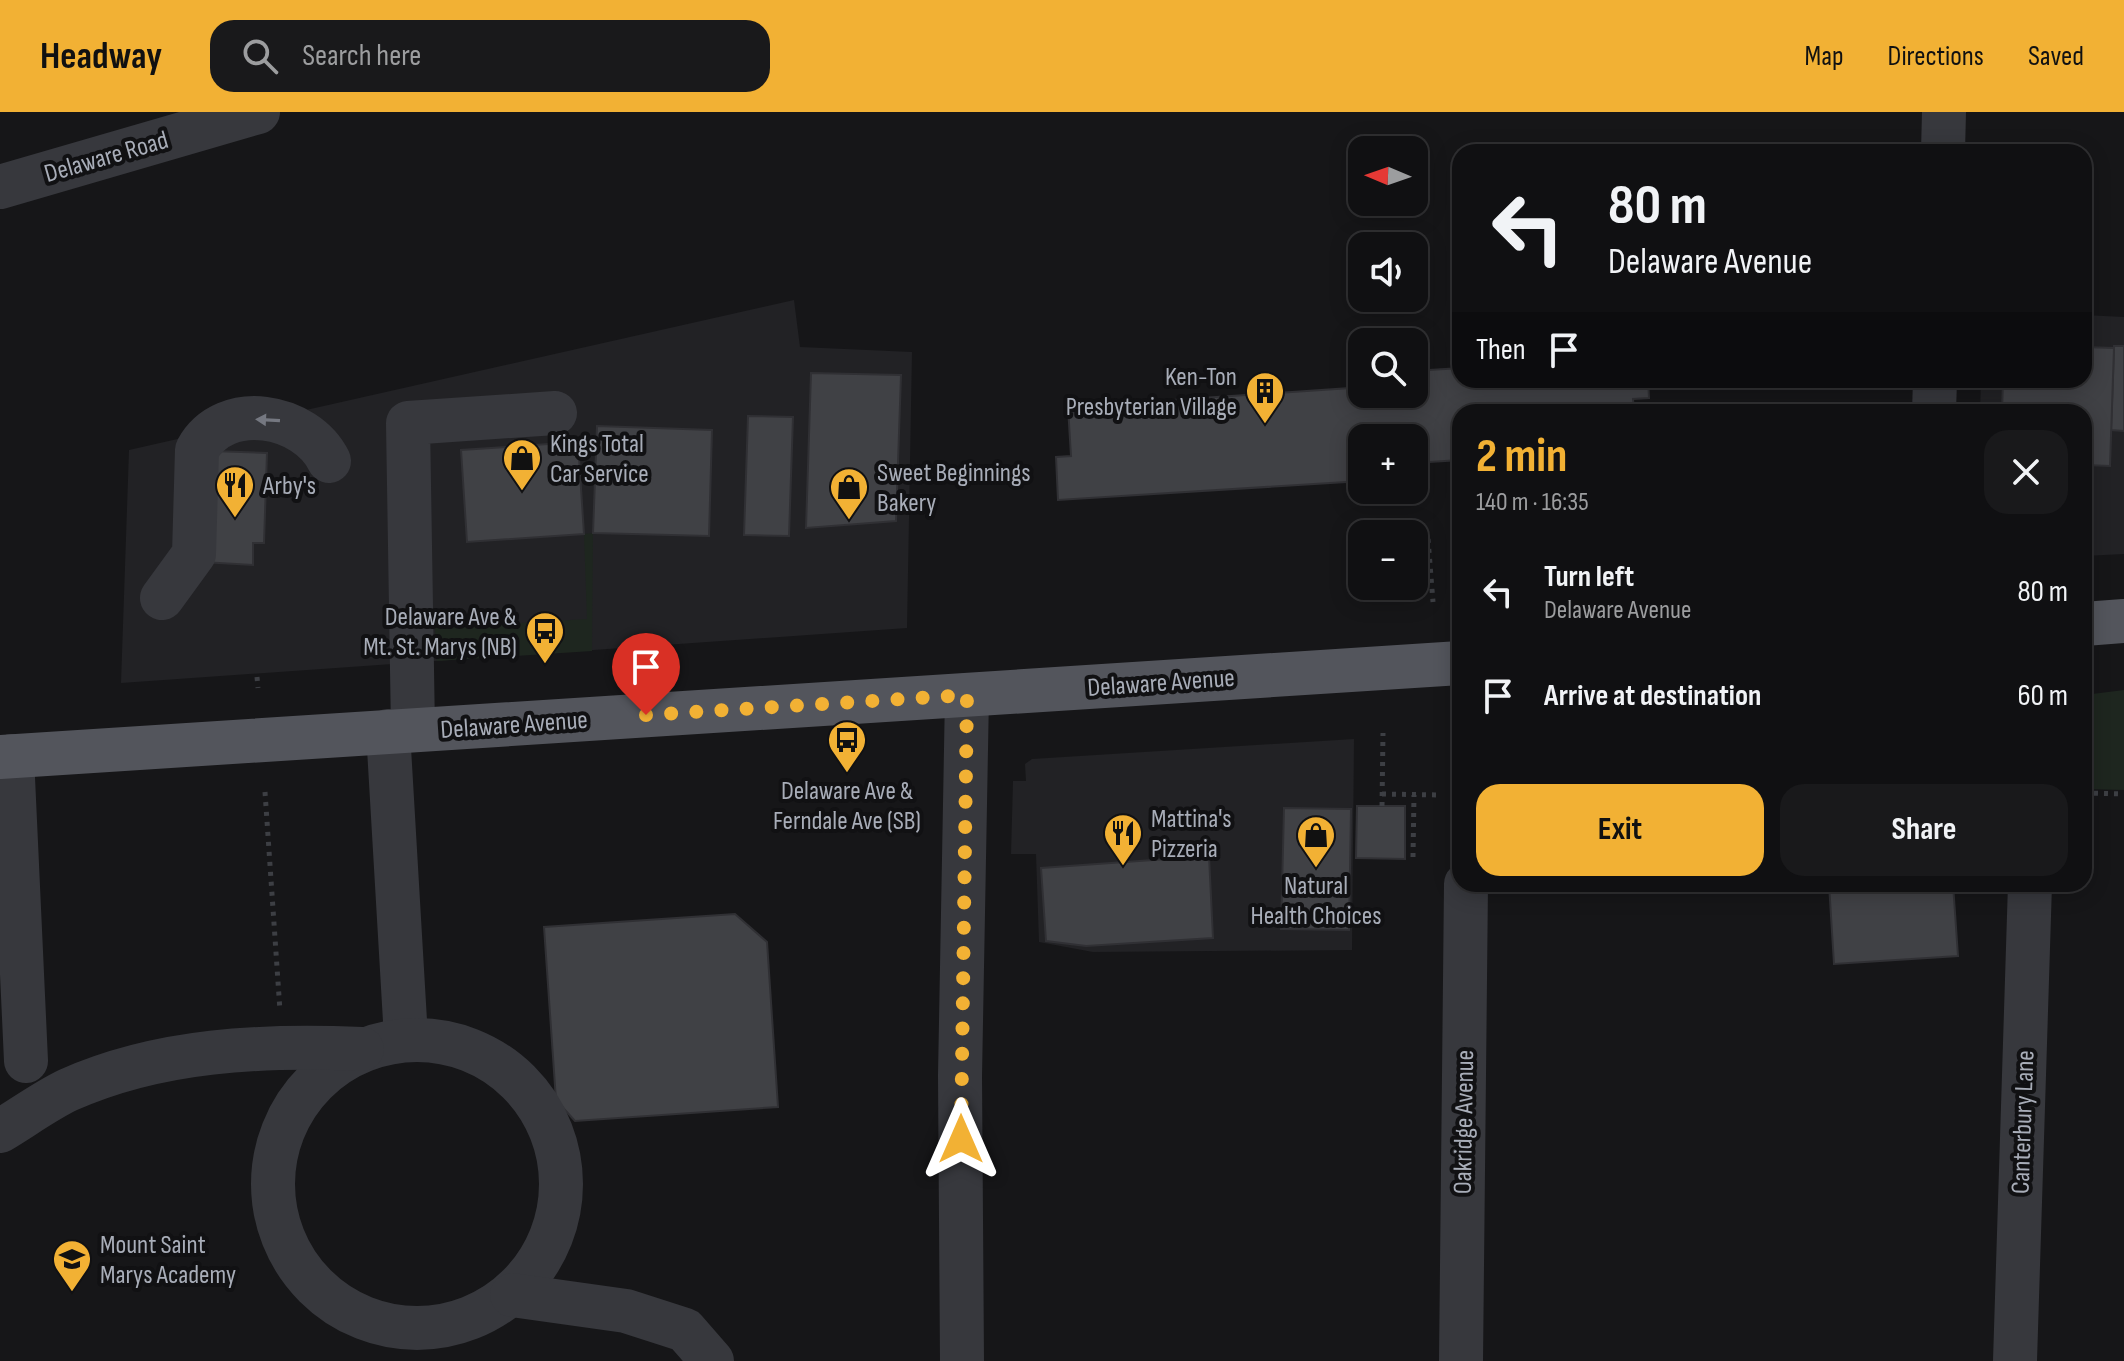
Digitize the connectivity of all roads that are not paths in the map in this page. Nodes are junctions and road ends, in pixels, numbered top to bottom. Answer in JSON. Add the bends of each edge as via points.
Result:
{"nodes":[{"id":1,"x":258,"y":112,"type":"edge"},
{"id":2,"x":1944,"y":112,"type":"edge"},
{"id":3,"x":1943,"y":144,"type":"edge"},
{"id":4,"x":0,"y":187,"type":"edge"},
{"id":5,"x":555,"y":413,"type":"dead end"},
{"id":6,"x":329,"y":461,"type":"dead end"},
{"id":7,"x":162,"y":598,"type":"dead end"},
{"id":8,"x":2124,"y":621,"type":"edge"},
{"id":9,"x":2092,"y":623,"type":"edge"},
{"id":10,"x":1452,"y":664,"type":"edge"},
{"id":11,"x":967,"y":695,"type":"junction"},
{"id":12,"x":401,"y":731,"type":"junction"},
{"id":13,"x":6,"y":756,"type":"edge"},
{"id":14,"x":9,"y":879,"type":"edge"},
{"id":15,"x":1466,"y":892,"type":"edge"},
{"id":16,"x":2030,"y":892,"type":"edge"},
{"id":17,"x":406,"y":1038,"type":"junction"},
{"id":18,"x":362,"y":1049,"type":"junction"},
{"id":19,"x":26,"y":1061,"type":"dead end"},
{"id":20,"x":0,"y":1131,"type":"edge"},
{"id":21,"x":512,"y":1295,"type":"junction"},
{"id":22,"x":712,"y":1361,"type":"edge"},
{"id":23,"x":962,"y":1361,"type":"edge"},
{"id":24,"x":1461,"y":1361,"type":"edge"},
{"id":25,"x":2015,"y":1361,"type":"edge"}],
"edges":[{"from":1,"to":4,"type":"street","name":"Delaware Road"},
{"from":2,"to":3,"type":"street"},
{"from":5,"to":12,"type":"street","via":[[408,423]]},
{"from":6,"to":7,"type":"street","one_way":true,"via":[[314,439],[280,419],[229,423],[202,439],[197,450],[194,554]]},
{"from":8,"to":9,"type":"main road"},
{"from":10,"to":11,"type":"main road","name":"Delaware Avenue"},
{"from":11,"to":12,"type":"main road","name":"Delaware Avenue"},
{"from":11,"to":23,"type":"street","via":[[960,1076]]},
{"from":12,"to":13,"type":"main road","name":"Delaware Avenue"},
{"from":12,"to":17,"type":"street"},
{"from":13,"to":14,"type":"street"},
{"from":14,"to":19,"type":"street"},
{"from":15,"to":24,"type":"street","name":"Oakridge Avenue"},
{"from":16,"to":25,"type":"street","name":"Canterbury Lane"},
{"from":17,"to":18,"type":"street"},
{"from":17,"to":21,"type":"street","via":[[451,1042],[493,1059],[528,1089],[552,1128],[563,1172],[559,1218],[541,1260]]},
{"from":18,"to":20,"type":"street","via":[[176,1056],[66,1091]]},
{"from":18,"to":21,"type":"street","via":[[323,1073],[290,1112],[274,1160],[274,1211],[292,1258],[325,1296],[368,1322],[418,1330],[468,1321]]},
{"from":21,"to":22,"type":"street","via":[[626,1311],[685,1330]]}]}
